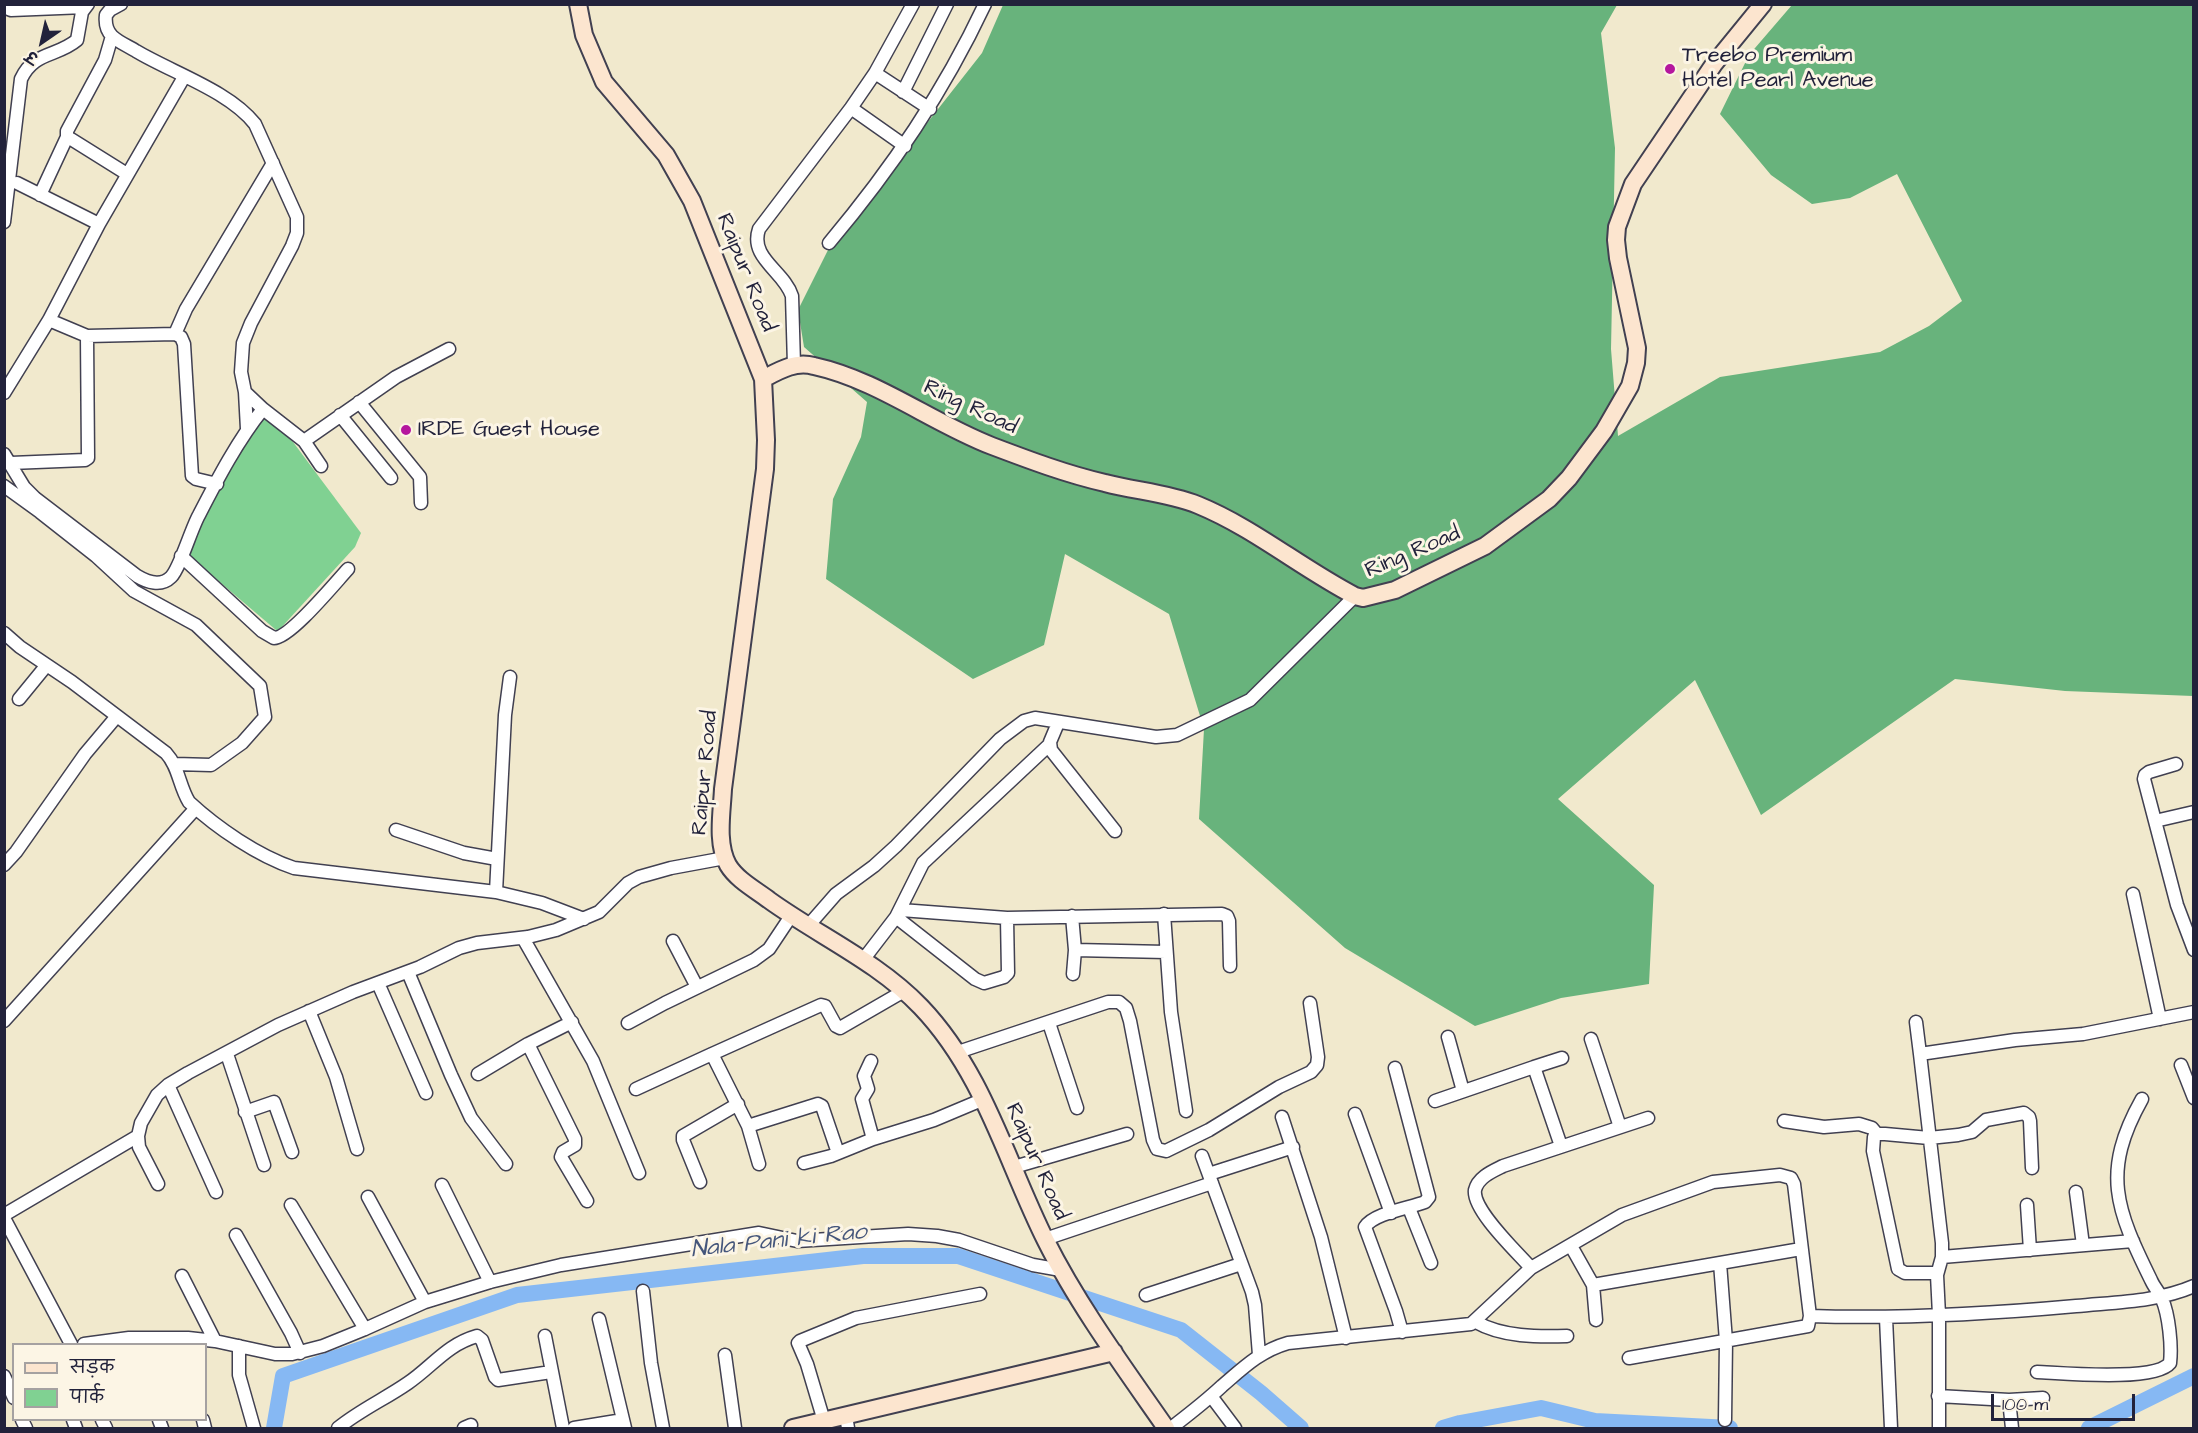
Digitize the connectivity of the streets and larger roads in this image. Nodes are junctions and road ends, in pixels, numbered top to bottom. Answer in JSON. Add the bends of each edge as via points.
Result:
{"nodes":[{"id":1,"x":121,"y":4,"type":"edge"},
{"id":2,"x":578,"y":4,"type":"edge"},
{"id":3,"x":914,"y":4,"type":"edge"},
{"id":4,"x":947,"y":4,"type":"edge"},
{"id":5,"x":984,"y":4,"type":"edge"},
{"id":6,"x":1763,"y":4,"type":"edge"},
{"id":7,"x":86,"y":6,"type":"edge"},
{"id":8,"x":4,"y":7,"type":"edge"},
{"id":9,"x":112,"y":36,"type":"junction"},
{"id":10,"x":874,"y":73,"type":"junction"},
{"id":11,"x":184,"y":77,"type":"junction"},
{"id":12,"x":903,"y":92,"type":"junction"},
{"id":13,"x":851,"y":108,"type":"junction"},
{"id":14,"x":930,"y":109,"type":"junction"},
{"id":15,"x":68,"y":137,"type":"junction"},
{"id":16,"x":905,"y":146,"type":"junction"},
{"id":17,"x":273,"y":163,"type":"junction"},
{"id":18,"x":127,"y":174,"type":"junction"},
{"id":19,"x":17,"y":183,"type":"dead end"},
{"id":20,"x":40,"y":195,"type":"junction"},
{"id":21,"x":5,"y":216,"type":"edge"},
{"id":22,"x":99,"y":224,"type":"junction"},
{"id":23,"x":829,"y":243,"type":"dead end"},
{"id":24,"x":49,"y":320,"type":"junction"},
{"id":25,"x":175,"y":334,"type":"junction"},
{"id":26,"x":87,"y":336,"type":"junction"},
{"id":27,"x":449,"y":349,"type":"dead end"},
{"id":28,"x":794,"y":365,"type":"junction"},
{"id":29,"x":763,"y":378,"type":"junction"},
{"id":30,"x":245,"y":392,"type":"junction"},
{"id":31,"x":4,"y":393,"type":"edge"},
{"id":32,"x":359,"y":402,"type":"junction"},
{"id":33,"x":263,"y":409,"type":"junction"},
{"id":34,"x":340,"y":415,"type":"junction"},
{"id":35,"x":247,"y":429,"type":"junction"},
{"id":36,"x":304,"y":441,"type":"junction"},
{"id":37,"x":8,"y":459,"type":"edge"},
{"id":38,"x":321,"y":466,"type":"dead end"},
{"id":39,"x":391,"y":478,"type":"dead end"},
{"id":40,"x":217,"y":484,"type":"junction"},
{"id":41,"x":4,"y":486,"type":"edge"},
{"id":42,"x":421,"y":502,"type":"dead end"},
{"id":43,"x":182,"y":556,"type":"junction"},
{"id":44,"x":348,"y":569,"type":"dead end"},
{"id":45,"x":1355,"y":596,"type":"junction"},
{"id":46,"x":4,"y":633,"type":"edge"},
{"id":47,"x":46,"y":666,"type":"junction"},
{"id":48,"x":510,"y":677,"type":"dead end"},
{"id":49,"x":19,"y":699,"type":"dead end"},
{"id":50,"x":117,"y":716,"type":"junction"},
{"id":51,"x":1058,"y":723,"type":"junction"},
{"id":52,"x":1049,"y":745,"type":"junction"},
{"id":53,"x":175,"y":764,"type":"junction"},
{"id":54,"x":2176,"y":765,"type":"dead end"},
{"id":55,"x":196,"y":808,"type":"junction"},
{"id":56,"x":2193,"y":812,"type":"edge"},
{"id":57,"x":2155,"y":821,"type":"junction"},
{"id":58,"x":396,"y":830,"type":"dead end"},
{"id":59,"x":1115,"y":831,"type":"dead end"},
{"id":60,"x":725,"y":858,"type":"junction"},
{"id":61,"x":497,"y":859,"type":"junction"},
{"id":62,"x":4,"y":865,"type":"edge"},
{"id":63,"x":496,"y":892,"type":"junction"},
{"id":64,"x":2133,"y":894,"type":"dead end"},
{"id":65,"x":898,"y":913,"type":"junction"},
{"id":66,"x":1164,"y":914,"type":"junction"},
{"id":67,"x":791,"y":916,"type":"junction"},
{"id":68,"x":1072,"y":916,"type":"junction"},
{"id":69,"x":1007,"y":918,"type":"junction"},
{"id":70,"x":585,"y":919,"type":"junction"},
{"id":71,"x":2189,"y":923,"type":"edge"},
{"id":72,"x":808,"y":926,"type":"junction"},
{"id":73,"x":523,"y":938,"type":"junction"},
{"id":74,"x":673,"y":941,"type":"dead end"},
{"id":75,"x":1075,"y":950,"type":"junction"},
{"id":76,"x":2193,"y":950,"type":"edge"},
{"id":77,"x":1166,"y":952,"type":"junction"},
{"id":78,"x":863,"y":960,"type":"junction"},
{"id":79,"x":1230,"y":966,"type":"dead end"},
{"id":80,"x":408,"y":972,"type":"junction"},
{"id":81,"x":1073,"y":974,"type":"dead end"},
{"id":82,"x":378,"y":982,"type":"junction"},
{"id":83,"x":697,"y":987,"type":"junction"},
{"id":84,"x":904,"y":991,"type":"junction"},
{"id":85,"x":1310,"y":1003,"type":"dead end"},
{"id":86,"x":309,"y":1011,"type":"junction"},
{"id":87,"x":2193,"y":1012,"type":"edge"},
{"id":88,"x":2160,"y":1019,"type":"junction"},
{"id":89,"x":4,"y":1021,"type":"edge"},
{"id":90,"x":572,"y":1022,"type":"junction"},
{"id":91,"x":1916,"y":1022,"type":"dead end"},
{"id":92,"x":628,"y":1023,"type":"dead end"},
{"id":93,"x":1049,"y":1023,"type":"junction"},
{"id":94,"x":1448,"y":1037,"type":"dead end"},
{"id":95,"x":1591,"y":1039,"type":"dead end"},
{"id":96,"x":528,"y":1044,"type":"junction"},
{"id":97,"x":958,"y":1052,"type":"junction"},
{"id":98,"x":227,"y":1054,"type":"junction"},
{"id":99,"x":712,"y":1054,"type":"junction"},
{"id":100,"x":1920,"y":1054,"type":"junction"},
{"id":101,"x":1562,"y":1058,"type":"dead end"},
{"id":102,"x":871,"y":1061,"type":"dead end"},
{"id":103,"x":2181,"y":1065,"type":"dead end"},
{"id":104,"x":1534,"y":1067,"type":"junction"},
{"id":105,"x":1395,"y":1068,"type":"dead end"},
{"id":106,"x":478,"y":1074,"type":"dead end"},
{"id":107,"x":168,"y":1085,"type":"junction"},
{"id":108,"x":636,"y":1089,"type":"dead end"},
{"id":109,"x":1463,"y":1091,"type":"junction"},
{"id":110,"x":426,"y":1093,"type":"dead end"},
{"id":111,"x":2193,"y":1098,"type":"edge"},
{"id":112,"x":984,"y":1099,"type":"junction"},
{"id":113,"x":2142,"y":1099,"type":"dead end"},
{"id":114,"x":1434,"y":1101,"type":"dead end"},
{"id":115,"x":738,"y":1104,"type":"junction"},
{"id":116,"x":1077,"y":1108,"type":"dead end"},
{"id":117,"x":1186,"y":1111,"type":"dead end"},
{"id":118,"x":245,"y":1112,"type":"junction"},
{"id":119,"x":1355,"y":1114,"type":"dead end"},
{"id":120,"x":1282,"y":1117,"type":"dead end"},
{"id":121,"x":1648,"y":1118,"type":"dead end"},
{"id":122,"x":1784,"y":1121,"type":"dead end"},
{"id":123,"x":748,"y":1126,"type":"junction"},
{"id":124,"x":1620,"y":1127,"type":"junction"},
{"id":125,"x":1127,"y":1134,"type":"dead end"},
{"id":126,"x":1877,"y":1134,"type":"junction"},
{"id":127,"x":138,"y":1136,"type":"junction"},
{"id":128,"x":1929,"y":1138,"type":"junction"},
{"id":129,"x":873,"y":1139,"type":"junction"},
{"id":130,"x":1561,"y":1146,"type":"junction"},
{"id":131,"x":1293,"y":1147,"type":"junction"},
{"id":132,"x":357,"y":1149,"type":"dead end"},
{"id":133,"x":292,"y":1152,"type":"dead end"},
{"id":134,"x":838,"y":1153,"type":"junction"},
{"id":135,"x":1202,"y":1156,"type":"dead end"},
{"id":136,"x":804,"y":1163,"type":"dead end"},
{"id":137,"x":506,"y":1164,"type":"dead end"},
{"id":138,"x":759,"y":1164,"type":"dead end"},
{"id":139,"x":264,"y":1165,"type":"dead end"},
{"id":140,"x":1014,"y":1167,"type":"junction"},
{"id":141,"x":2032,"y":1168,"type":"dead end"},
{"id":142,"x":639,"y":1173,"type":"dead end"},
{"id":143,"x":1211,"y":1179,"type":"junction"},
{"id":144,"x":700,"y":1182,"type":"dead end"},
{"id":145,"x":158,"y":1184,"type":"dead end"},
{"id":146,"x":442,"y":1185,"type":"dead end"},
{"id":147,"x":216,"y":1192,"type":"dead end"},
{"id":148,"x":2076,"y":1192,"type":"dead end"},
{"id":149,"x":368,"y":1197,"type":"dead end"},
{"id":150,"x":587,"y":1201,"type":"dead end"},
{"id":151,"x":291,"y":1205,"type":"dead end"},
{"id":152,"x":2027,"y":1205,"type":"dead end"},
{"id":153,"x":1409,"y":1208,"type":"junction"},
{"id":154,"x":1391,"y":1213,"type":"junction"},
{"id":155,"x":4,"y":1216,"type":"edge"},
{"id":156,"x":236,"y":1235,"type":"dead end"},
{"id":157,"x":1045,"y":1239,"type":"junction"},
{"id":158,"x":2133,"y":1241,"type":"junction"},
{"id":159,"x":2083,"y":1245,"type":"junction"},
{"id":160,"x":1571,"y":1246,"type":"junction"},
{"id":161,"x":1800,"y":1249,"type":"junction"},
{"id":162,"x":2030,"y":1250,"type":"junction"},
{"id":163,"x":1942,"y":1257,"type":"junction"},
{"id":164,"x":1431,"y":1263,"type":"dead end"},
{"id":165,"x":1720,"y":1263,"type":"junction"},
{"id":166,"x":1241,"y":1264,"type":"junction"},
{"id":167,"x":1531,"y":1268,"type":"junction"},
{"id":168,"x":1063,"y":1273,"type":"junction"},
{"id":169,"x":1937,"y":1273,"type":"junction"},
{"id":170,"x":182,"y":1276,"type":"dead end"},
{"id":171,"x":490,"y":1282,"type":"junction"},
{"id":172,"x":1593,"y":1285,"type":"junction"},
{"id":173,"x":2193,"y":1286,"type":"edge"},
{"id":174,"x":643,"y":1291,"type":"dead end"},
{"id":175,"x":980,"y":1294,"type":"dead end"},
{"id":176,"x":1146,"y":1295,"type":"dead end"},
{"id":177,"x":2162,"y":1298,"type":"junction"},
{"id":178,"x":425,"y":1302,"type":"junction"},
{"id":179,"x":1939,"y":1315,"type":"junction"},
{"id":180,"x":1810,"y":1316,"type":"junction"},
{"id":181,"x":1886,"y":1318,"type":"junction"},
{"id":182,"x":599,"y":1319,"type":"dead end"},
{"id":183,"x":1596,"y":1320,"type":"dead end"},
{"id":184,"x":1476,"y":1322,"type":"junction"},
{"id":185,"x":365,"y":1329,"type":"junction"},
{"id":186,"x":1402,"y":1332,"type":"junction"},
{"id":187,"x":545,"y":1336,"type":"dead end"},
{"id":188,"x":1567,"y":1336,"type":"dead end"},
{"id":189,"x":1346,"y":1338,"type":"junction"},
{"id":190,"x":130,"y":1341,"type":"edge"},
{"id":191,"x":188,"y":1341,"type":"edge"},
{"id":192,"x":215,"y":1341,"type":"junction"},
{"id":193,"x":1726,"y":1341,"type":"junction"},
{"id":194,"x":70,"y":1343,"type":"edge"},
{"id":195,"x":99,"y":1343,"type":"edge"},
{"id":196,"x":239,"y":1346,"type":"junction"},
{"id":197,"x":1114,"y":1352,"type":"junction"},
{"id":198,"x":300,"y":1353,"type":"junction"},
{"id":199,"x":725,"y":1355,"type":"dead end"},
{"id":200,"x":1259,"y":1355,"type":"junction"},
{"id":201,"x":1629,"y":1358,"type":"dead end"},
{"id":202,"x":551,"y":1372,"type":"junction"},
{"id":203,"x":2037,"y":1372,"type":"dead end"},
{"id":204,"x":4,"y":1374,"type":"edge"},
{"id":205,"x":12,"y":1393,"type":"edge"},
{"id":206,"x":1211,"y":1396,"type":"junction"},
{"id":207,"x":1938,"y":1396,"type":"junction"},
{"id":208,"x":2043,"y":1398,"type":"dead end"},
{"id":209,"x":2008,"y":1400,"type":"junction"},
{"id":210,"x":1725,"y":1420,"type":"dead end"},
{"id":211,"x":824,"y":1421,"type":"junction"},
{"id":212,"x":847,"y":1422,"type":"edge"},
{"id":213,"x":624,"y":1424,"type":"edge"},
{"id":214,"x":254,"y":1428,"type":"edge"},
{"id":215,"x":338,"y":1428,"type":"edge"},
{"id":216,"x":563,"y":1428,"type":"edge"},
{"id":217,"x":574,"y":1428,"type":"edge"},
{"id":218,"x":663,"y":1428,"type":"edge"},
{"id":219,"x":735,"y":1428,"type":"edge"},
{"id":220,"x":793,"y":1428,"type":"edge"},
{"id":221,"x":1166,"y":1428,"type":"edge"},
{"id":222,"x":1171,"y":1428,"type":"edge"},
{"id":223,"x":1235,"y":1428,"type":"edge"},
{"id":224,"x":1891,"y":1428,"type":"edge"},
{"id":225,"x":1939,"y":1428,"type":"edge"},
{"id":226,"x":2012,"y":1428,"type":"edge"}],
"edges":[{"from":1,"to":9,"type":"street","via":[[106,15],[107,30]]},
{"from":2,"to":29,"type":"street","name":"Raipur Road","via":[[584,35],[604,82],[666,155],[692,201]]},
{"from":3,"to":10,"type":"street"},
{"from":4,"to":12,"type":"street"},
{"from":5,"to":14,"type":"street"},
{"from":6,"to":45,"type":"street","name":"Ring Road","via":[[1714,64],[1633,184],[1624,205],[1617,227],[1617,249],[1637,348],[1636,363],[1630,386],[1604,431],[1549,499],[1485,546],[1395,590],[1369,597]]},
{"from":7,"to":8,"type":"street","via":[[11,10]]},
{"from":7,"to":21,"type":"street","via":[[78,40],[38,58],[21,79]]},
{"from":9,"to":11,"type":"street"},
{"from":9,"to":15,"type":"street","via":[[105,60],[70,124]]},
{"from":10,"to":12,"type":"street"},
{"from":10,"to":13,"type":"street"},
{"from":11,"to":17,"type":"street","via":[[244,111],[255,124]]},
{"from":11,"to":18,"type":"street"},
{"from":12,"to":14,"type":"street"},
{"from":13,"to":16,"type":"street"},
{"from":13,"to":28,"type":"street","via":[[759,229],[757,237],[759,252],[792,296]]},
{"from":14,"to":16,"type":"street"},
{"from":15,"to":18,"type":"street"},
{"from":15,"to":20,"type":"street"},
{"from":16,"to":23,"type":"street"},
{"from":17,"to":25,"type":"street"},
{"from":17,"to":30,"type":"street","via":[[298,225],[292,246],[243,344],[241,372]]},
{"from":18,"to":22,"type":"street"},
{"from":19,"to":20,"type":"street"},
{"from":20,"to":22,"type":"street"},
{"from":22,"to":24,"type":"street"},
{"from":24,"to":26,"type":"street"},
{"from":24,"to":31,"type":"street"},
{"from":25,"to":26,"type":"street"},
{"from":25,"to":40,"type":"street","via":[[184,344],[192,476]]},
{"from":26,"to":37,"type":"street","via":[[88,458]]},
{"from":27,"to":32,"type":"street"},
{"from":28,"to":29,"type":"street","name":"Ring Road"},
{"from":28,"to":45,"type":"street","name":"Ring Road","via":[[816,366],[861,382],[1024,458],[1086,479],[1197,504],[1238,524]]},
{"from":29,"to":60,"type":"street","name":"Raipur Road","via":[[765,469],[723,789],[721,835]]},
{"from":30,"to":33,"type":"street"},
{"from":30,"to":35,"type":"street"},
{"from":32,"to":34,"type":"street"},
{"from":32,"to":42,"type":"street","via":[[420,477]]},
{"from":33,"to":35,"type":"street"},
{"from":33,"to":36,"type":"street"},
{"from":34,"to":36,"type":"street"},
{"from":34,"to":39,"type":"street"},
{"from":35,"to":40,"type":"street"},
{"from":36,"to":38,"type":"street"},
{"from":37,"to":43,"type":"street","via":[[28,492],[141,579],[169,579]]},
{"from":40,"to":43,"type":"street","via":[[199,514]]},
{"from":41,"to":53,"type":"street","via":[[96,556],[134,591],[196,625],[260,686],[265,717],[242,743],[211,765]]},
{"from":43,"to":44,"type":"street","via":[[274,638],[296,625]]},
{"from":45,"to":51,"type":"street","via":[[1250,700],[1177,735],[1156,736]]},
{"from":46,"to":47,"type":"street"},
{"from":47,"to":49,"type":"street"},
{"from":47,"to":50,"type":"street"},
{"from":48,"to":61,"type":"street"},
{"from":50,"to":53,"type":"street","via":[[152,741]]},
{"from":50,"to":62,"type":"street"},
{"from":51,"to":52,"type":"street"},
{"from":51,"to":72,"type":"street","via":[[1035,718],[1015,726],[896,846],[836,894]]},
{"from":52,"to":59,"type":"street"},
{"from":52,"to":65,"type":"street","via":[[928,857],[916,873]]},
{"from":53,"to":55,"type":"street","via":[[185,796]]},
{"from":54,"to":57,"type":"street","via":[[2144,776]]},
{"from":55,"to":63,"type":"street","via":[[257,852],[294,868]]},
{"from":55,"to":89,"type":"street"},
{"from":56,"to":57,"type":"street"},
{"from":57,"to":71,"type":"street","via":[[2177,905]]},
{"from":58,"to":61,"type":"street","via":[[464,853]]},
{"from":60,"to":67,"type":"street","name":"Raipur Road","via":[[735,873]]},
{"from":60,"to":70,"type":"street","via":[[639,876],[604,908]]},
{"from":61,"to":63,"type":"street"},
{"from":63,"to":70,"type":"street"},
{"from":64,"to":88,"type":"street"},
{"from":65,"to":69,"type":"street"},
{"from":65,"to":69,"type":"street","via":[[984,983],[1008,973]]},
{"from":65,"to":78,"type":"street"},
{"from":66,"to":68,"type":"street"},
{"from":66,"to":77,"type":"street"},
{"from":66,"to":79,"type":"street","via":[[1227,916]]},
{"from":67,"to":72,"type":"street","name":"Raipur Road"},
{"from":67,"to":83,"type":"street","via":[[769,949],[740,968]]},
{"from":68,"to":69,"type":"street"},
{"from":68,"to":75,"type":"street"},
{"from":70,"to":73,"type":"street"},
{"from":71,"to":76,"type":"street"},
{"from":72,"to":78,"type":"street","name":"Raipur Road"},
{"from":73,"to":80,"type":"street","via":[[470,944]]},
{"from":73,"to":90,"type":"street"},
{"from":74,"to":83,"type":"street"},
{"from":75,"to":77,"type":"street"},
{"from":75,"to":81,"type":"street"},
{"from":77,"to":117,"type":"street"},
{"from":78,"to":84,"type":"street","name":"Raipur Road"},
{"from":80,"to":82,"type":"street"},
{"from":80,"to":137,"type":"street","via":[[471,1118]]},
{"from":82,"to":86,"type":"street"},
{"from":82,"to":110,"type":"street"},
{"from":83,"to":92,"type":"street"},
{"from":84,"to":97,"type":"street","name":"Raipur Road"},
{"from":84,"to":99,"type":"street","via":[[840,1028],[821,1005]]},
{"from":85,"to":93,"type":"street","via":[[1318,1057],[1313,1070],[1166,1152],[1155,1147],[1150,1131],[1124,1004],[1108,1002]]},
{"from":86,"to":98,"type":"street"},
{"from":86,"to":132,"type":"street","via":[[336,1077]]},
{"from":87,"to":88,"type":"street"},
{"from":88,"to":100,"type":"street","via":[[2083,1034]]},
{"from":90,"to":96,"type":"street"},
{"from":90,"to":142,"type":"street","via":[[602,1080]]},
{"from":91,"to":100,"type":"street"},
{"from":93,"to":97,"type":"street"},
{"from":93,"to":116,"type":"street"},
{"from":94,"to":109,"type":"street"},
{"from":95,"to":124,"type":"street"},
{"from":96,"to":106,"type":"street"},
{"from":96,"to":150,"type":"street","via":[[575,1139],[575,1145],[563,1152],[562,1160]]},
{"from":97,"to":112,"type":"street","name":"Raipur Road"},
{"from":98,"to":107,"type":"street"},
{"from":98,"to":118,"type":"street"},
{"from":99,"to":108,"type":"street"},
{"from":99,"to":115,"type":"street"},
{"from":100,"to":128,"type":"street"},
{"from":101,"to":104,"type":"street"},
{"from":102,"to":129,"type":"street","via":[[864,1076],[868,1089],[862,1099]]},
{"from":103,"to":111,"type":"street"},
{"from":104,"to":109,"type":"street"},
{"from":104,"to":130,"type":"street"},
{"from":105,"to":153,"type":"street","via":[[1429,1197]]},
{"from":107,"to":127,"type":"street","via":[[149,1107]]},
{"from":107,"to":147,"type":"street"},
{"from":109,"to":114,"type":"street"},
{"from":112,"to":129,"type":"street"},
{"from":112,"to":140,"type":"street","name":"Raipur Road"},
{"from":113,"to":158,"type":"street","via":[[2124,1136],[2116,1173],[2119,1199]]},
{"from":115,"to":123,"type":"street"},
{"from":115,"to":144,"type":"street","via":[[683,1136]]},
{"from":118,"to":133,"type":"street","via":[[274,1101]]},
{"from":118,"to":139,"type":"street"},
{"from":119,"to":154,"type":"street"},
{"from":120,"to":131,"type":"street"},
{"from":121,"to":124,"type":"street"},
{"from":122,"to":126,"type":"street","via":[[1831,1127],[1859,1124]]},
{"from":123,"to":134,"type":"street","via":[[820,1105]]},
{"from":123,"to":138,"type":"street"},
{"from":124,"to":130,"type":"street"},
{"from":125,"to":140,"type":"street"},
{"from":126,"to":128,"type":"street"},
{"from":126,"to":169,"type":"street","via":[[1874,1158],[1898,1269],[1905,1274]]},
{"from":127,"to":145,"type":"street","via":[[139,1147]]},
{"from":127,"to":155,"type":"street"},
{"from":128,"to":141,"type":"street","via":[[1971,1133],[1986,1120],[2024,1113],[2030,1122]]},
{"from":128,"to":163,"type":"street"},
{"from":129,"to":134,"type":"street"},
{"from":130,"to":167,"type":"street","via":[[1490,1173],[1476,1189],[1478,1203],[1489,1221]]},
{"from":131,"to":143,"type":"street"},
{"from":131,"to":189,"type":"street"},
{"from":134,"to":136,"type":"street"},
{"from":135,"to":143,"type":"street"},
{"from":140,"to":157,"type":"street","name":"Raipur Road"},
{"from":143,"to":157,"type":"street"},
{"from":143,"to":166,"type":"street"},
{"from":146,"to":171,"type":"street"},
{"from":148,"to":159,"type":"street"},
{"from":149,"to":178,"type":"street"},
{"from":151,"to":185,"type":"street"},
{"from":152,"to":162,"type":"street"},
{"from":153,"to":154,"type":"street"},
{"from":153,"to":164,"type":"street"},
{"from":154,"to":186,"type":"street","via":[[1366,1224],[1365,1230]]},
{"from":155,"to":194,"type":"street"},
{"from":156,"to":198,"type":"street"},
{"from":157,"to":168,"type":"street","name":"Raipur Road"},
{"from":158,"to":159,"type":"street"},
{"from":158,"to":177,"type":"street"},
{"from":159,"to":162,"type":"street"},
{"from":160,"to":161,"type":"street","via":[[1622,1215],[1698,1186],[1780,1175],[1788,1176],[1794,1184]]},
{"from":160,"to":167,"type":"street"},
{"from":160,"to":172,"type":"street"},
{"from":161,"to":165,"type":"street"},
{"from":161,"to":180,"type":"street"},
{"from":162,"to":163,"type":"street"},
{"from":163,"to":169,"type":"street"},
{"from":165,"to":172,"type":"street"},
{"from":165,"to":193,"type":"street"},
{"from":166,"to":176,"type":"street"},
{"from":166,"to":200,"type":"street","via":[[1255,1305]]},
{"from":167,"to":184,"type":"street"},
{"from":168,"to":171,"type":"street","via":[[943,1236],[908,1234],[796,1241],[759,1233],[561,1265]]},
{"from":168,"to":197,"type":"street","name":"Raipur Road"},
{"from":169,"to":179,"type":"street"},
{"from":170,"to":192,"type":"street"},
{"from":171,"to":178,"type":"street"},
{"from":172,"to":183,"type":"street"},
{"from":173,"to":177,"type":"street"},
{"from":174,"to":218,"type":"street"},
{"from":175,"to":211,"type":"street","via":[[856,1318],[800,1341]]},
{"from":177,"to":179,"type":"street"},
{"from":177,"to":203,"type":"street","via":[[2171,1360],[2166,1367],[2118,1375]]},
{"from":178,"to":185,"type":"street"},
{"from":179,"to":181,"type":"street"},
{"from":179,"to":207,"type":"street"},
{"from":180,"to":181,"type":"street"},
{"from":180,"to":193,"type":"street","via":[[1805,1328]]},
{"from":181,"to":224,"type":"street"},
{"from":182,"to":213,"type":"street"},
{"from":184,"to":186,"type":"street"},
{"from":184,"to":188,"type":"street","via":[[1500,1331]]},
{"from":185,"to":198,"type":"street"},
{"from":186,"to":189,"type":"street"},
{"from":187,"to":202,"type":"street"},
{"from":189,"to":200,"type":"street","via":[[1288,1343]]},
{"from":190,"to":191,"type":"street"},
{"from":190,"to":195,"type":"street"},
{"from":191,"to":192,"type":"street"},
{"from":192,"to":196,"type":"street"},
{"from":193,"to":201,"type":"street"},
{"from":193,"to":210,"type":"street"},
{"from":196,"to":198,"type":"street","via":[[275,1354]]},
{"from":196,"to":214,"type":"street","via":[[238,1375]]},
{"from":197,"to":212,"type":"street"},
{"from":197,"to":221,"type":"street","name":"Raipur Road"},
{"from":199,"to":219,"type":"street"},
{"from":200,"to":206,"type":"street"},
{"from":202,"to":215,"type":"street","via":[[498,1380],[477,1336],[448,1349],[410,1382]]},
{"from":202,"to":216,"type":"street"},
{"from":204,"to":205,"type":"street"},
{"from":206,"to":222,"type":"street"},
{"from":206,"to":223,"type":"street"},
{"from":207,"to":209,"type":"street"},
{"from":207,"to":225,"type":"street"},
{"from":208,"to":209,"type":"street"},
{"from":209,"to":226,"type":"street"},
{"from":211,"to":212,"type":"street"},
{"from":211,"to":220,"type":"street"},
{"from":213,"to":217,"type":"street"}]}
